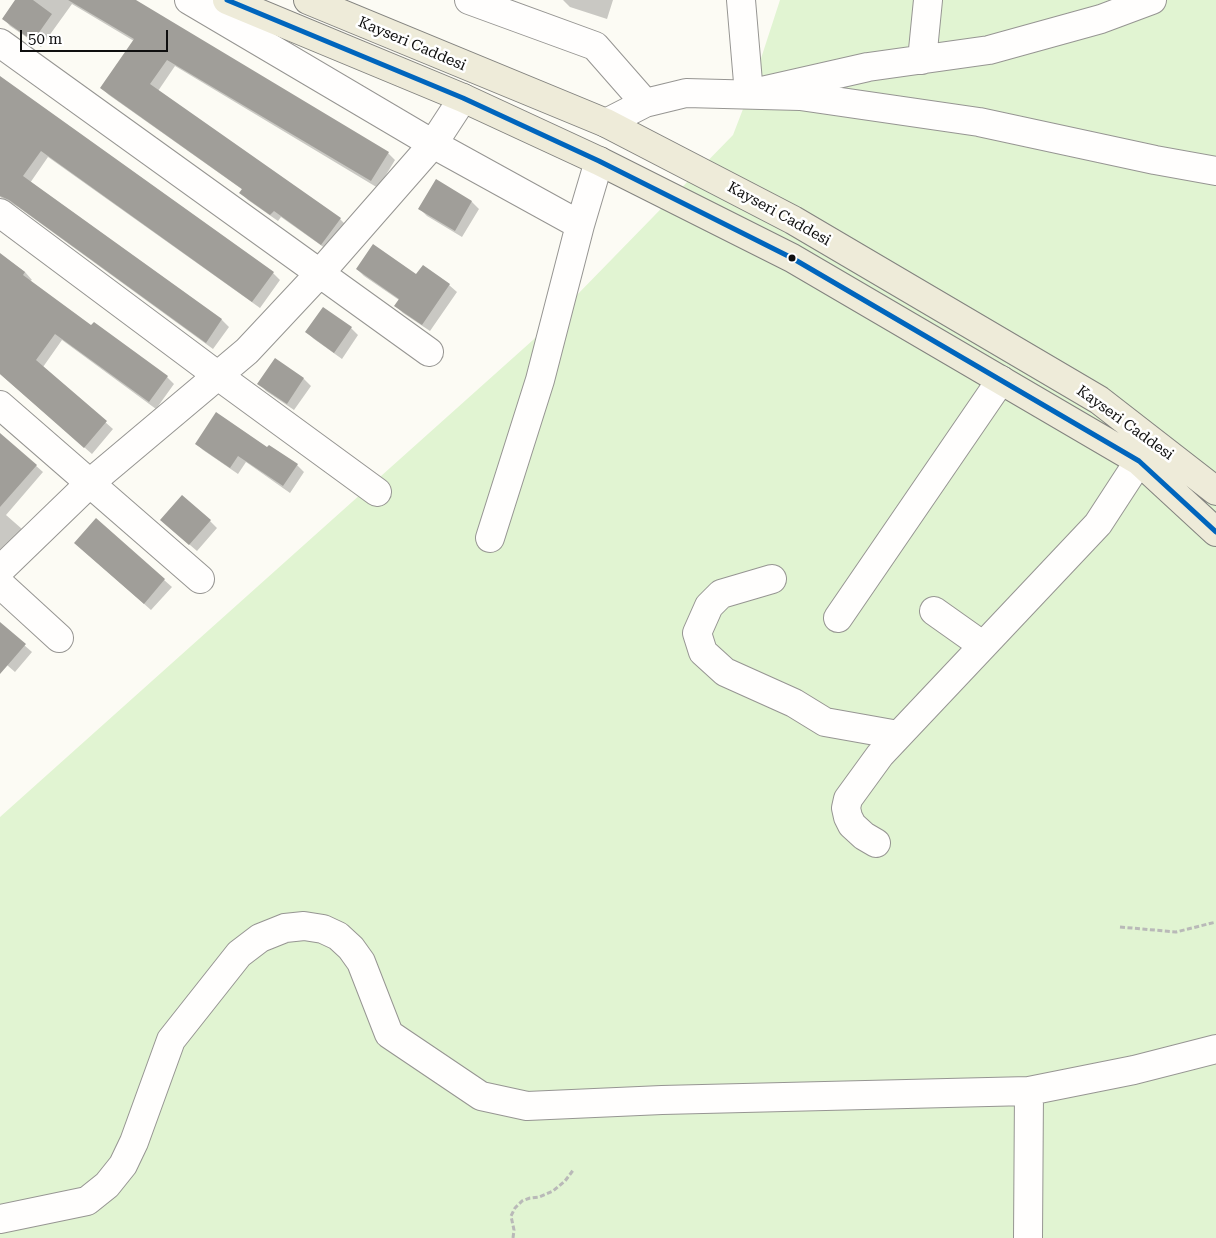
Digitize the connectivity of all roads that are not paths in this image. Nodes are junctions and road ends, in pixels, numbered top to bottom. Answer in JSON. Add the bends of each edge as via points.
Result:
{"nodes":[{"id":1,"x":189,"y":0,"type":"edge"},
{"id":2,"x":227,"y":0,"type":"edge"},
{"id":3,"x":308,"y":0,"type":"edge"},
{"id":4,"x":469,"y":0,"type":"edge"},
{"id":5,"x":741,"y":0,"type":"edge"},
{"id":6,"x":928,"y":0,"type":"edge"},
{"id":7,"x":1152,"y":0,"type":"edge"},
{"id":8,"x":0,"y":44,"type":"edge"},
{"id":9,"x":922,"y":60,"type":"junction"},
{"id":10,"x":749,"y":94,"type":"junction"},
{"id":11,"x":463,"y":98,"type":"junction"},
{"id":12,"x":645,"y":103,"type":"junction"},
{"id":13,"x":606,"y":123,"type":"junction"},
{"id":14,"x":433,"y":144,"type":"junction"},
{"id":15,"x":599,"y":161,"type":"junction"},
{"id":16,"x":1216,"y":171,"type":"edge"},
{"id":17,"x":0,"y":213,"type":"edge"},
{"id":18,"x":580,"y":225,"type":"junction"},
{"id":19,"x":320,"y":273,"type":"junction"},
{"id":20,"x":429,"y":352,"type":"dead end"},
{"id":21,"x":217,"y":375,"type":"junction"},
{"id":22,"x":1001,"y":380,"type":"junction"},
{"id":23,"x":0,"y":405,"type":"edge"},
{"id":24,"x":1139,"y":461,"type":"junction"},
{"id":25,"x":90,"y":483,"type":"junction"},
{"id":26,"x":1216,"y":491,"type":"edge"},
{"id":27,"x":377,"y":492,"type":"dead end"},
{"id":28,"x":1216,"y":532,"type":"edge"},
{"id":29,"x":490,"y":538,"type":"dead end"},
{"id":30,"x":0,"y":570,"type":"edge"},
{"id":31,"x":200,"y":579,"type":"dead end"},
{"id":32,"x":772,"y":579,"type":"dead end"},
{"id":33,"x":0,"y":584,"type":"edge"},
{"id":34,"x":934,"y":610,"type":"dead end"},
{"id":35,"x":838,"y":618,"type":"dead end"},
{"id":36,"x":59,"y":638,"type":"dead end"},
{"id":37,"x":982,"y":645,"type":"junction"},
{"id":38,"x":898,"y":736,"type":"junction"},
{"id":39,"x":876,"y":843,"type":"dead end"},
{"id":40,"x":1216,"y":1049,"type":"edge"},
{"id":41,"x":1029,"y":1091,"type":"junction"},
{"id":42,"x":0,"y":1219,"type":"edge"},
{"id":43,"x":1028,"y":1238,"type":"edge"}],
"edges":[{"from":1,"to":14,"type":"street"},
{"from":2,"to":11,"type":"main road","name":"Kayseri Caddesi"},
{"from":3,"to":13,"type":"main road","name":"Kayseri Caddesi"},
{"from":4,"to":12,"type":"street","via":[[595,46]]},
{"from":5,"to":10,"type":"street"},
{"from":6,"to":9,"type":"street"},
{"from":7,"to":9,"type":"street","via":[[1101,19],[990,50]]},
{"from":8,"to":19,"type":"street"},
{"from":9,"to":10,"type":"street","via":[[868,67]]},
{"from":10,"to":12,"type":"street","via":[[686,93]]},
{"from":10,"to":16,"type":"street","via":[[800,96],[979,122]]},
{"from":11,"to":14,"type":"street"},
{"from":11,"to":15,"type":"main road","name":"Kayseri Caddesi"},
{"from":12,"to":13,"type":"street"},
{"from":13,"to":26,"type":"main road","name":"Kayseri Caddesi","via":[[793,220],[1099,400]]},
{"from":14,"to":18,"type":"street"},
{"from":14,"to":19,"type":"street"},
{"from":15,"to":18,"type":"street"},
{"from":15,"to":22,"type":"main road","name":"Kayseri Caddesi","via":[[792,258]]},
{"from":17,"to":21,"type":"street"},
{"from":18,"to":29,"type":"street","via":[[540,380]]},
{"from":19,"to":20,"type":"street"},
{"from":19,"to":21,"type":"street","via":[[247,351]]},
{"from":21,"to":25,"type":"street"},
{"from":21,"to":27,"type":"street"},
{"from":22,"to":24,"type":"main road","name":"Kayseri Caddesi"},
{"from":22,"to":35,"type":"street"},
{"from":23,"to":25,"type":"street"},
{"from":24,"to":28,"type":"main road","name":"Kayseri Caddesi"},
{"from":24,"to":37,"type":"street","via":[[1098,524]]},
{"from":25,"to":30,"type":"street"},
{"from":25,"to":31,"type":"street"},
{"from":32,"to":38,"type":"street","via":[[721,594],[708,606],[697,633],[703,652],[725,672],[794,703],[825,722]]},
{"from":33,"to":36,"type":"street"},
{"from":34,"to":37,"type":"street"},
{"from":37,"to":38,"type":"street"},
{"from":38,"to":39,"type":"street","via":[[848,799],[846,808],[852,826]]},
{"from":40,"to":41,"type":"street","via":[[1134,1070]]},
{"from":41,"to":42,"type":"street","via":[[527,1106],[482,1096],[389,1034],[361,962],[338,936],[304,926],[285,928],[260,938],[239,954],[171,1040],[134,1142],[123,1165],[106,1185],[86,1201]]},
{"from":41,"to":43,"type":"street"}]}
